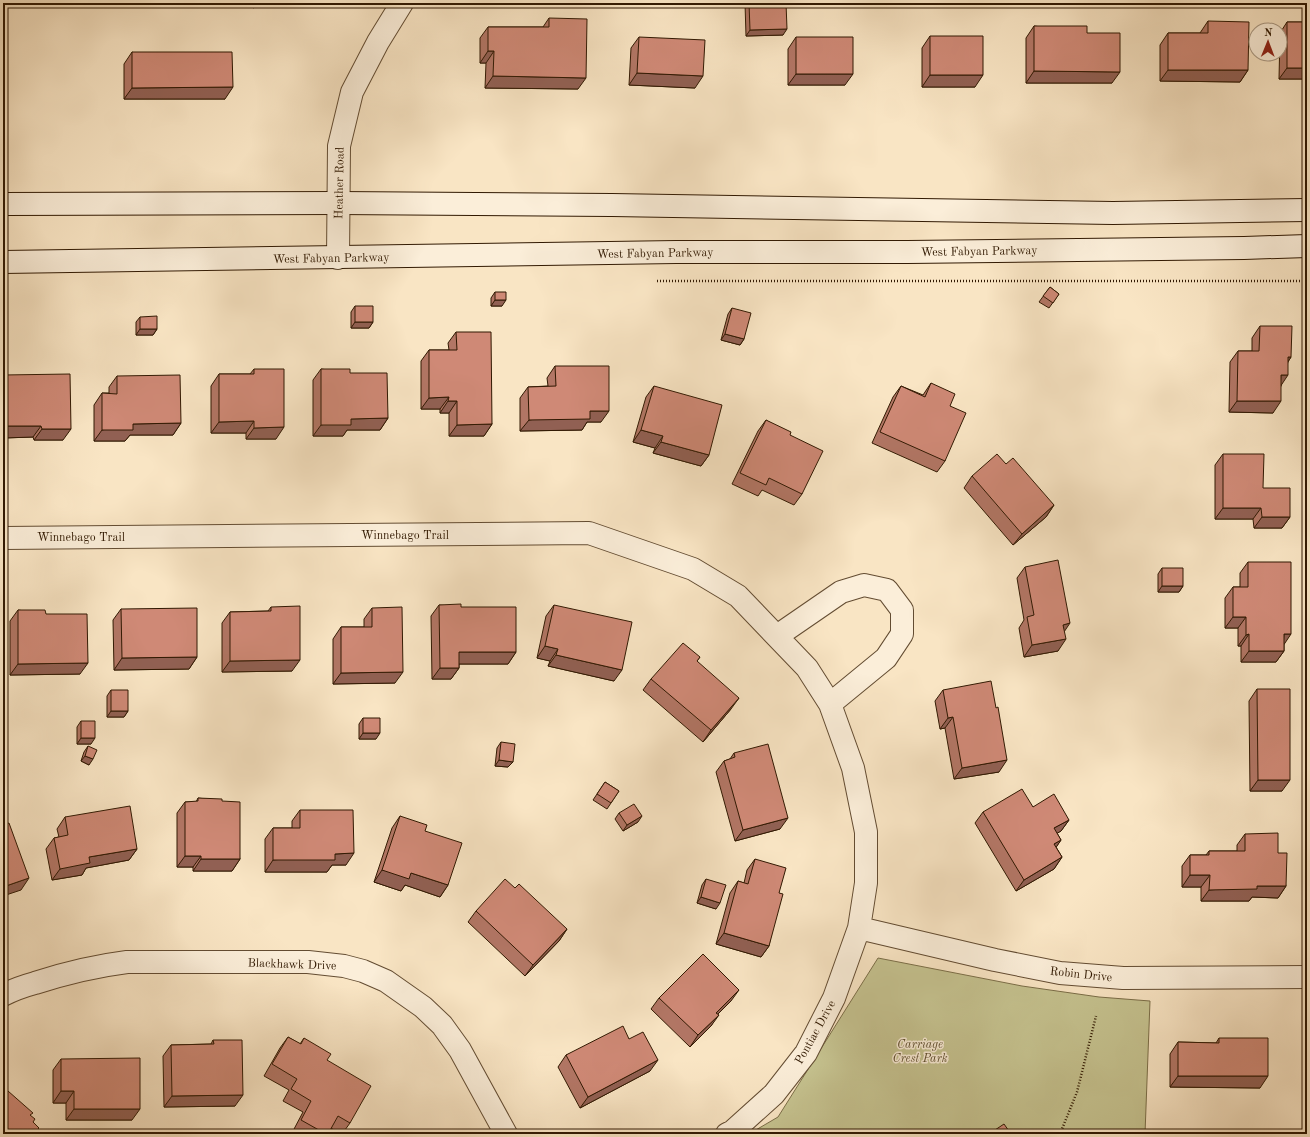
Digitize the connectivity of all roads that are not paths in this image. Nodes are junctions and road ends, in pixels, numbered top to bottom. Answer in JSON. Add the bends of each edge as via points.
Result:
{"nodes":[{"id":1,"x":402,"y":3,"type":"edge"},
{"id":2,"x":338,"y":203,"type":"junction"},
{"id":3,"x":3,"y":204,"type":"edge"},
{"id":4,"x":1307,"y":210,"type":"edge"},
{"id":5,"x":1307,"y":246,"type":"edge"},
{"id":6,"x":338,"y":258,"type":"junction"},
{"id":7,"x":3,"y":262,"type":"edge"},
{"id":8,"x":3,"y":538,"type":"edge"},
{"id":9,"x":777,"y":636,"type":"junction"},
{"id":10,"x":830,"y":704,"type":"junction"},
{"id":11,"x":859,"y":928,"type":"junction"},
{"id":12,"x":1307,"y":977,"type":"edge"},
{"id":13,"x":3,"y":995,"type":"edge"},
{"id":14,"x":506,"y":1134,"type":"edge"},
{"id":15,"x":727,"y":1134,"type":"edge"}],
"edges":[{"from":1,"to":2,"type":"street","name":"Heather Road","via":[[352,92],[339,146]]},
{"from":2,"to":3,"type":"street"},
{"from":2,"to":4,"type":"street","via":[[1113,213]]},
{"from":2,"to":6,"type":"street","name":"Heather Road"},
{"from":5,"to":6,"type":"street","name":"West Fabyan Parkway"},
{"from":6,"to":7,"type":"street","name":"West Fabyan Parkway"},
{"from":8,"to":9,"type":"street","name":"Winnebago Trail","via":[[589,533],[693,568],[738,596]]},
{"from":9,"to":10,"type":"street","name":"Winnebago Trail","via":[[807,668]]},
{"from":9,"to":10,"type":"street","via":[[841,592],[864,584],[886,590],[902,610],[902,634],[886,658]]},
{"from":10,"to":11,"type":"street","name":"Winnebago Trail","via":[[854,768],[866,832],[866,883]]},
{"from":11,"to":12,"type":"street","name":"Robin Drive","via":[[1060,973],[1124,978]]},
{"from":11,"to":15,"type":"street","name":"Pontiac Drive","via":[[834,998],[806,1053],[774,1094]]},
{"from":13,"to":14,"type":"street","name":"Blackhawk Drive","via":[[61,974],[127,962],[308,962],[363,971],[386,981],[442,1025],[460,1050]]}]}
